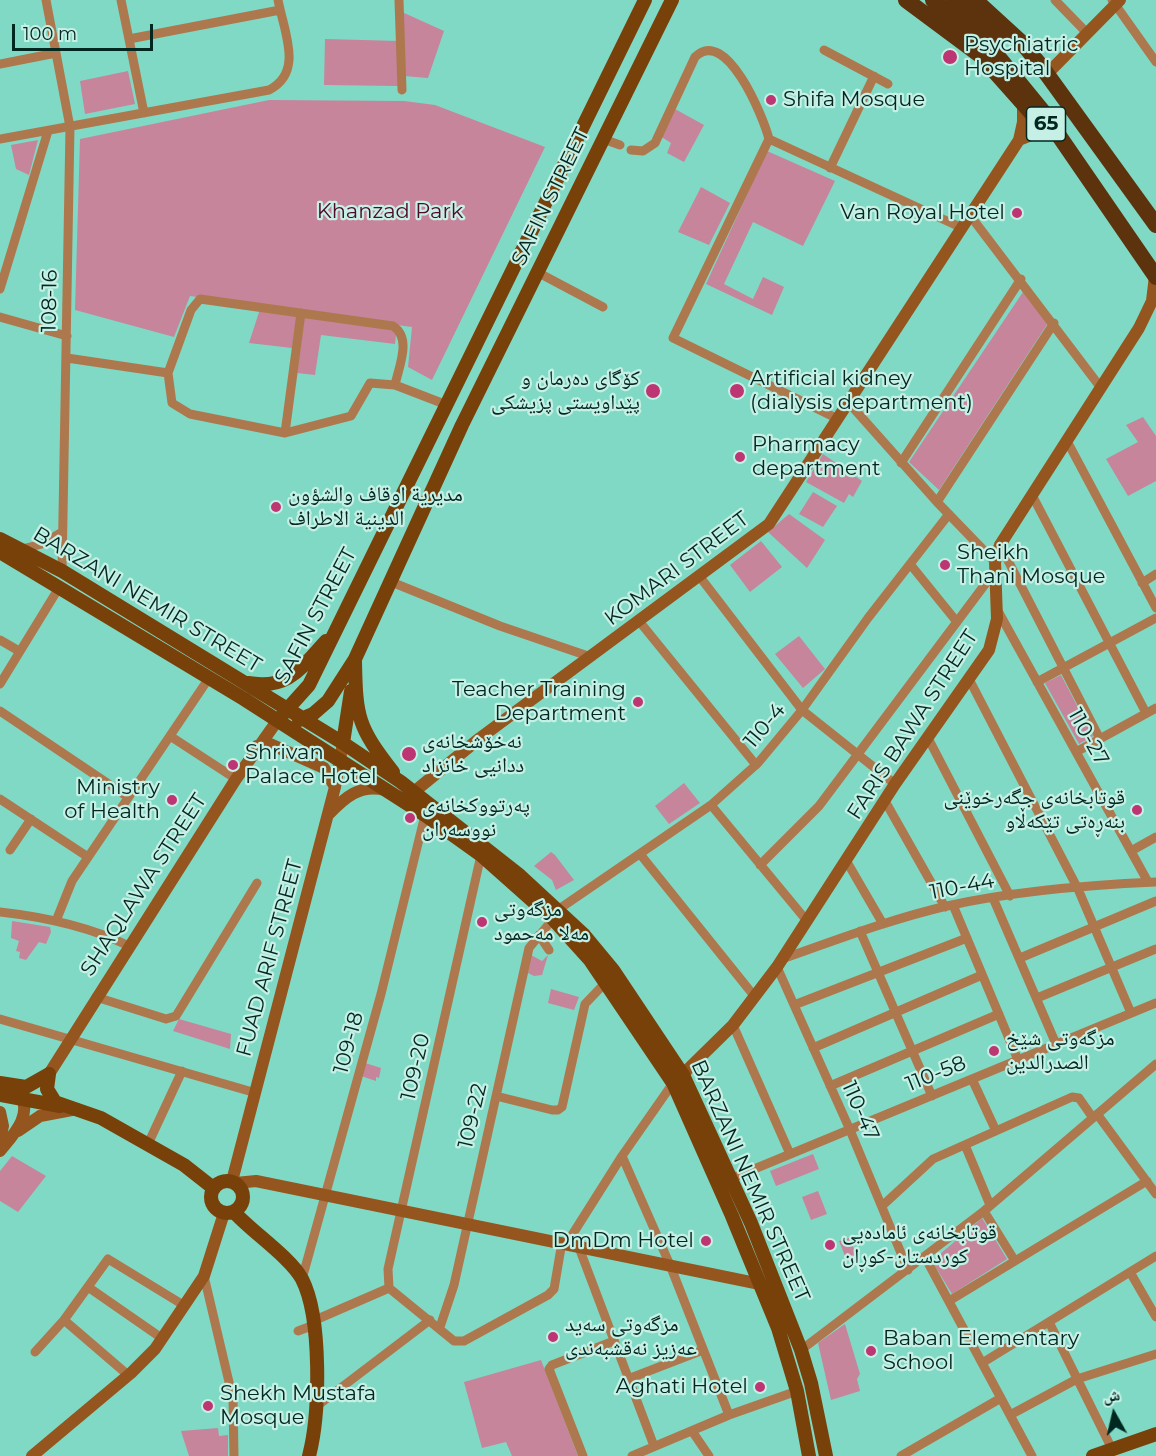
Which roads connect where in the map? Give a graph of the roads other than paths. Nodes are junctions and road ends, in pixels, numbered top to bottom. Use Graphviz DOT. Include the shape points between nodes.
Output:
graph roads {
  1 [pos="46,0"];
  2 [pos="121,0"];
  3 [pos="278,0"];
  4 [pos="399,0"];
  5 [pos="645,0"];
  6 [pos="672,0"];
  7 [pos="906,0"];
  8 [pos="933,0"];
  9 [pos="954,0"];
  10 [pos="975,0"];
  11 [pos="1055,0"];
  12 [pos="1116,2"];
  13 [pos="280,10"];
  14 [pos="1087,33"];
  15 [pos="129,39"];
  16 [pos="824,50"];
  17 [pos="56,53"];
  18 [pos="1156,62"];
  19 [pos="0,64"];
  20 [pos="1044,70"];
  21 [pos="874,76"];
  22 [pos="888,84"];
  23 [pos="402,90"];
  24 [pos="1023,103"];
  25 [pos="144,113"];
  26 [pos="70,127"];
  27 [pos="48,131"];
  28 [pos="1056,131"];
  29 [pos="0,139"];
  30 [pos="603,139"];
  31 [pos="769,139"];
  32 [pos="1019,140"];
  33 [pos="620,145"];
  34 [pos="631,150"];
  35 [pos="830,168"];
  36 [pos="969,214"];
  37 [pos="1156,225"];
  38 [pos="960,227"];
  39 [pos="537,272"];
  40 [pos="1156,276"];
  41 [pos="1021,279"];
  42 [pos="0,289"];
  43 [pos="603,307"];
  44 [pos="301,313"];
  45 [pos="1156,315"];
  46 [pos="0,316"];
  47 [pos="1054,323"];
  48 [pos="1139,328"];
  49 [pos="67,336"];
  50 [pos="67,358"];
  51 [pos="168,373"];
  52 [pos="395,385"];
  53 [pos="1101,388"];
  54 [pos="848,402"];
  55 [pos="447,405"];
  56 [pos="837,418"];
  57 [pos="285,433"];
  58 [pos="1068,441"];
  59 [pos="901,463"];
  60 [pos="1032,495"];
  61 [pos="937,502"];
  62 [pos="949,514"];
  63 [pos="62,532"];
  64 [pos="0,539"];
  65 [pos="1000,545"];
  66 [pos="22,549"];
  67 [pos="0,552"];
  68 [pos="909,564"];
  69 [pos="995,566"];
  70 [pos="62,571"];
  71 [pos="1156,574"];
  72 [pos="700,577"];
  73 [pos="389,581"];
  74 [pos="1142,583"];
  75 [pos="60,586"];
  76 [pos="1156,608"];
  77 [pos="997,609"];
  78 [pos="1156,618"];
  79 [pos="639,621"];
  80 [pos="957,622"];
  81 [pos="337,628"];
  82 [pos="0,640"];
  83 [pos="1110,643"];
  84 [pos="19,651"];
  85 [pos="591,657"];
  86 [pos="355,659"];
  87 [pos="1064,668"];
  88 [pos="209,678"];
  89 [pos="969,679"];
  90 [pos="242,682"];
  91 [pos="1037,682"];
  92 [pos="0,684"];
  93 [pos="309,685"];
  94 [pos="1156,708"];
  95 [pos="288,710"];
  96 [pos="802,710"];
  97 [pos="0,711"];
  98 [pos="1146,713"];
  99 [pos="304,718"];
  100 [pos="277,721"];
  101 [pos="170,736"];
  102 [pos="928,738"];
  103 [pos="1100,739"];
  104 [pos="343,743"];
  105 [pos="257,746"];
  106 [pos="326,750"];
  107 [pos="1076,752"];
  108 [pos="857,754"];
  109 [pos="340,759"];
  110 [pos="756,765"];
  111 [pos="236,779"];
  112 [pos="401,782"];
  113 [pos="895,784"];
  114 [pos="335,787"];
  115 [pos="389,791"];
  116 [pos="415,791"];
  117 [pos="128,797"];
  118 [pos="0,799"];
  119 [pos="885,801"];
  120 [pos="711,805"];
  121 [pos="425,815"];
  122 [pos="327,816"];
  123 [pos="31,819"];
  124 [pos="1156,837"];
  125 [pos="10,850"];
  126 [pos="1131,851"];
  127 [pos="640,854"];
  128 [pos="481,855"];
  129 [pos="88,858"];
  130 [pos="847,862"];
  131 [pos="760,865"];
  132 [pos="1152,882"];
  133 [pos="258,883"];
  134 [pos="1078,889"];
  135 [pos="1010,896"];
  136 [pos="993,898"];
  137 [pos="1156,901"];
  138 [pos="949,906"];
  139 [pos="0,912"];
  140 [pos="556,914"];
  141 [pos="56,921"];
  142 [pos="807,921"];
  143 [pos="883,924"];
  144 [pos="1095,928"];
  145 [pos="860,931"];
  146 [pos="539,935"];
  147 [pos="967,939"];
  148 [pos="129,946"];
  149 [pos="1156,949"];
  150 [pos="549,950"];
  151 [pos="1020,958"];
  152 [pos="779,963"];
  153 [pos="1112,968"];
  154 [pos="878,972"];
  155 [pos="982,975"];
  156 [pos="606,982"];
  157 [pos="96,997"];
  158 [pos="755,997"];
  159 [pos="1037,998"];
  160 [pos="1156,1003"];
  161 [pos="795,1005"];
  162 [pos="896,1012"];
  163 [pos="1131,1013"];
  164 [pos="999,1014"];
  165 [pos="0,1019"];
  166 [pos="733,1025"];
  167 [pos="69,1040"];
  168 [pos="1056,1044"];
  169 [pos="813,1048"];
  170 [pos="912,1050"];
  171 [pos="1018,1060"];
  172 [pos="1155,1066"];
  173 [pos="182,1071"];
  174 [pos="49,1074"];
  175 [pos="678,1079"];
  176 [pos="972,1079"];
  177 [pos="830,1086"];
  178 [pos="4,1088"];
  179 [pos="255,1093"];
  180 [pos="496,1096"];
  181 [pos="932,1096"];
  182 [pos="24,1101"];
  183 [pos="78,1109"];
  184 [pos="0,1112"];
  185 [pos="1095,1116"];
  186 [pos="850,1130"];
  187 [pos="996,1131"];
  188 [pos="13,1135"];
  189 [pos="0,1139"];
  190 [pos="148,1144"];
  191 [pos="965,1145"];
  192 [pos="0,1151"];
  193 [pos="790,1154"];
  194 [pos="622,1156"];
  195 [pos="730,1179"];
  196 [pos="234,1182"];
  197 [pos="1147,1182"];
  198 [pos="212,1187"];
  199 [pos="1156,1194"];
  200 [pos="325,1196"];
  201 [pos="882,1206"];
  202 [pos="987,1208"];
  203 [pos="402,1210"];
  204 [pos="229,1212"];
  205 [pos="467,1222"];
  206 [pos="569,1244"];
  207 [pos="1156,1256"];
  208 [pos="925,1257"];
  209 [pos="1016,1261"];
  210 [pos="670,1265"];
  211 [pos="908,1270"];
  212 [pos="1130,1272"];
  213 [pos="204,1276"];
  214 [pos="302,1279"];
  215 [pos="760,1284"];
  216 [pos="88,1287"];
  217 [pos="389,1287"];
  218 [pos="949,1301"];
  219 [pos="1153,1305"];
  220 [pos="185,1306"];
  221 [pos="1156,1317"];
  222 [pos="64,1320"];
  223 [pos="430,1320"];
  224 [pos="1049,1322"];
  225 [pos="314,1323"];
  226 [pos="440,1327"];
  227 [pos="298,1331"];
  228 [pos="163,1339"];
  229 [pos="614,1341"];
  230 [pos="703,1350"];
  231 [pos="801,1350"];
  232 [pos="35,1352"];
  233 [pos="1156,1354"];
  234 [pos="982,1362"];
  235 [pos="128,1375"];
  236 [pos="628,1378"];
  237 [pos="1077,1379"];
  238 [pos="797,1391"];
  239 [pos="1001,1398"];
  240 [pos="317,1406"];
  241 [pos="729,1415"];
  242 [pos="1010,1415"];
  243 [pos="692,1431"];
  244 [pos="1156,1434"];
  245 [pos="654,1446"];
  246 [pos="1112,1449"];
  247 [pos="32,1456"];
  248 [pos="234,1456"];
  249 [pos="309,1456"];
  250 [pos="583,1456"];
  251 [pos="632,1456"];
  252 [pos="709,1456"];
  253 [pos="809,1456"];
  254 [pos="826,1456"];
  255 [pos="901,1456"];
  256 [pos="1032,1456"];
  257 [pos="1093,1456"];
  1 -- 17 [label="street, 108-16"];
  2 -- 15 [label="street"];
  3 -- 13 [label="street"];
  4 -- 23 [label="street"];
  5 -- 55 [label="main road, SAFIN STREET"];
  6 -- 30 [label="main road, SAFIN STREET"];
  7 -- 24 [label="highway, 65" via="980,55"];
  8 -- 28 [label="highway, 65" via="991,48 1043,108"];
  9 -- 20 [label="highway, 65"];
  10 -- 20 [label="highway, 65" via="1023,44"];
  11 -- 14 [label="street"];
  12 -- 14 [label="street"];
  12 -- 18 [label="street"];
  13 -- 15 [label="street"];
  13 -- 25 [label="street" via="290,66 277,86"];
  14 -- 20 [label="street"];
  15 -- 25 [label="street"];
  16 -- 21 [label="street"];
  17 -- 19 [label="street"];
  17 -- 26 [label="street, 108-16"];
  20 -- 37 [label="highway, 65"];
  21 -- 22 [label="street"];
  21 -- 35 [label="street"];
  24 -- 28 [label="highway, 65"];
  24 -- 32 [label="street, KOMARI STREET"];
  25 -- 26 [label="street"];
  26 -- 27 [label="street"];
  26 -- 49 [label="street, 108-16"];
  27 -- 29 [label="street"];
  27 -- 42 [label="street"];
  28 -- 32 [label="street" via="1039,132"];
  28 -- 40 [label="highway, 65"];
  30 -- 33 [label="street"];
  30 -- 39 [label="main road, SAFIN STREET"];
  31 -- 34 [label="street" via="749,90 720,53 710,49 694,57 655,143 643,151"];
  31 -- 35 [label="street"];
  31 -- 56 [label="street" via="673,339"];
  32 -- 36 [label="street, KOMARI STREET"];
  35 -- 38 [label="street"];
  36 -- 38 [label="street, KOMARI STREET"];
  36 -- 41 [label="street"];
  38 -- 54 [label="street, KOMARI STREET"];
  39 -- 43 [label="street"];
  39 -- 73 [label="main road, SAFIN STREET"];
  40 -- 48 [label="street, FARIS BAWA STREET" via="1152,301"];
  41 -- 47 [label="street"];
  41 -- 59 [label="street"];
  44 -- 51 [label="street" via="200,299 191,310"];
  44 -- 52 [label="street" via="393,326 401,331 405,339"];
  44 -- 57 [label="street"];
  45 -- 48 [label="street, FARIS BAWA STREET"];
  46 -- 49 [label="street"];
  47 -- 53 [label="street"];
  47 -- 61 [label="street"];
  48 -- 53 [label="street, FARIS BAWA STREET"];
  49 -- 50 [label="street, 108-16"];
  50 -- 51 [label="street"];
  50 -- 63 [label="street, 108-16"];
  51 -- 57 [label="street" via="172,403 190,414"];
  52 -- 55 [label="street"];
  52 -- 57 [label="street" via="370,383 351,416"];
  53 -- 58 [label="street, FARIS BAWA STREET"];
  54 -- 56 [label="street, KOMARI STREET"];
  54 -- 59 [label="street"];
  55 -- 81 [label="main road, SAFIN STREET"];
  56 -- 72 [label="street, KOMARI STREET" via="770,524"];
  58 -- 60 [label="street, FARIS BAWA STREET"];
  58 -- 74 [label="street"];
  59 -- 61 [label="street"];
  60 -- 65 [label="street, FARIS BAWA STREET"];
  60 -- 83 [label="street"];
  61 -- 62 [label="street"];
  62 -- 68 [label="street, 110-4"];
  62 -- 69 [label="street"];
  63 -- 66 [label="street" via="42,544"];
  63 -- 70 [label="street, 108-16"];
  64 -- 66 [label="main road, BARZANI NEMIR STREET"];
  65 -- 69 [label="street, FARIS BAWA STREET"];
  65 -- 87 [label="street"];
  66 -- 70 [label="main road, BARZANI NEMIR STREET"];
  67 -- 75 [label="main road, BARZANI NEMIR STREET"];
  68 -- 80 [label="street"];
  68 -- 96 [label="street, 110-4"];
  69 -- 77 [label="street, FARIS BAWA STREET"];
  69 -- 80 [label="street"];
  70 -- 90 [label="main road, BARZANI NEMIR STREET"];
  71 -- 74 [label="street"];
  72 -- 79 [label="street, KOMARI STREET"];
  72 -- 96 [label="street"];
  73 -- 85 [label="street" via="500,626"];
  73 -- 86 [label="main road, SAFIN STREET"];
  74 -- 76 [label="street"];
  75 -- 84 [label="street"];
  75 -- 88 [label="main road, BARZANI NEMIR STREET"];
  77 -- 89 [label="street, FARIS BAWA STREET" via="993,641"];
  77 -- 91 [label="street, 110-27"];
  78 -- 83 [label="street"];
  79 -- 85 [label="street, KOMARI STREET"];
  79 -- 110 [label="street"];
  80 -- 108 [label="street"];
  81 -- 90 [label="main road" via="284,682"];
  81 -- 93 [label="main road, SAFIN STREET"];
  82 -- 84 [label="street"];
  83 -- 87 [label="street"];
  83 -- 98 [label="street"];
  84 -- 92 [label="street"];
  85 -- 116 [label="street, KOMARI STREET"];
  86 -- 99 [label="main road, SAFIN STREET" via="328,701"];
  86 -- 104 [label="main road"];
  86 -- 112 [label="main road" via="359,718 366,736"];
  87 -- 91 [label="street"];
  87 -- 103 [label="street"];
  88 -- 100 [label="main road, BARZANI NEMIR STREET"];
  88 -- 101 [label="street"];
  89 -- 102 [label="street, FARIS BAWA STREET"];
  89 -- 134 [label="street"];
  90 -- 95 [label="main road, BARZANI NEMIR STREET"];
  91 -- 107 [label="street, 110-27"];
  93 -- 95 [label="main road, SAFIN STREET"];
  93 -- 99 [label="main road"];
  94 -- 98 [label="street"];
  95 -- 99 [label="main road, BARZANI NEMIR STREET"];
  95 -- 100 [label="main road, SAFIN STREET"];
  96 -- 108 [label="street"];
  96 -- 110 [label="street, 110-4"];
  97 -- 117 [label="street"];
  98 -- 103 [label="street"];
  99 -- 100 [label="main road, SAFIN STREET"];
  99 -- 104 [label="main road, BARZANI NEMIR STREET"];
  99 -- 106 [label="main road" via="313,739"];
  100 -- 105 [label="street, SHAQLAWA STREET"];
  100 -- 106 [label="main road, BARZANI NEMIR STREET"];
  101 -- 111 [label="street"];
  101 -- 117 [label="street"];
  102 -- 113 [label="street, FARIS BAWA STREET"];
  102 -- 135 [label="street"];
  103 -- 107 [label="street"];
  104 -- 109 [label="street, FUAD ARIF STREET"];
  104 -- 112 [label="main road, BARZANI NEMIR STREET"];
  105 -- 111 [label="street, SHAQLAWA STREET"];
  105 -- 114 [label="street" via="270,744 324,768"];
  106 -- 109 [label="main road, BARZANI NEMIR STREET"];
  107 -- 126 [label="street, 110-27"];
  108 -- 113 [label="street"];
  108 -- 131 [label="street" via="819,806"];
  109 -- 114 [label="street, FUAD ARIF STREET"];
  109 -- 115 [label="main road, BARZANI NEMIR STREET"];
  110 -- 120 [label="street, 110-4"];
  111 -- 148 [label="street, SHAQLAWA STREET"];
  112 -- 116 [label="main road, BARZANI NEMIR STREET"];
  113 -- 119 [label="street, FARIS BAWA STREET"];
  114 -- 122 [label="street, FUAD ARIF STREET"];
  115 -- 121 [label="main road, BARZANI NEMIR STREET"];
  115 -- 122 [label="street" via="372,787 354,792"];
  116 -- 140 [label="main road, BARZANI NEMIR STREET"];
  117 -- 129 [label="street"];
  118 -- 123 [label="street"];
  119 -- 130 [label="street, FARIS BAWA STREET"];
  119 -- 138 [label="street"];
  120 -- 127 [label="street, 110-4"];
  120 -- 131 [label="street"];
  121 -- 128 [label="main road, BARZANI NEMIR STREET"];
  121 -- 200 [label="street, 109-18"];
  122 -- 179 [label="street, FUAD ARIF STREET"];
  123 -- 125 [label="street"];
  123 -- 129 [label="street"];
  124 -- 126 [label="street"];
  126 -- 132 [label="street, 110-27"];
  127 -- 140 [label="street, 110-4"];
  127 -- 158 [label="street"];
  128 -- 140 [label="main road, BARZANI NEMIR STREET"];
  128 -- 203 [label="street, 109-20"];
  129 -- 141 [label="street" via="72,881"];
  130 -- 142 [label="street, FARIS BAWA STREET"];
  130 -- 143 [label="street"];
  131 -- 142 [label="street"];
  132 -- 134 [label="street, 110-44"];
  133 -- 157 [label="street" via="176,1016 166,1019"];
  134 -- 135 [label="street, 110-44"];
  134 -- 144 [label="street"];
  135 -- 136 [label="street, 110-44"];
  136 -- 138 [label="street, 110-44"];
  136 -- 151 [label="street"];
  137 -- 144 [label="street"];
  138 -- 143 [label="street, 110-44"];
  138 -- 147 [label="street"];
  139 -- 141 [label="street"];
  140 -- 146 [label="street, 109-22"];
  140 -- 156 [label="main road, BARZANI NEMIR STREET"];
  140 -- 175 [label="main road, BARZANI NEMIR STREET" via="613,970"];
  141 -- 148 [label="street" via="102,932"];
  142 -- 152 [label="street, FARIS BAWA STREET"];
  143 -- 145 [label="street, 110-44"];
  144 -- 151 [label="street"];
  144 -- 153 [label="street"];
  145 -- 152 [label="street, 110-44"];
  145 -- 154 [label="street"];
  146 -- 150 [label="street"];
  146 -- 180 [label="street, 109-22" via="529,948"];
  147 -- 154 [label="street"];
  147 -- 155 [label="street"];
  148 -- 157 [label="street, SHAQLAWA STREET"];
  149 -- 153 [label="street"];
  151 -- 159 [label="street"];
  152 -- 158 [label="street, FARIS BAWA STREET"];
  152 -- 161 [label="street, 110-47"];
  153 -- 159 [label="street"];
  153 -- 163 [label="street"];
  154 -- 161 [label="street"];
  154 -- 162 [label="street"];
  155 -- 162 [label="street"];
  155 -- 164 [label="street"];
  156 -- 175 [label="main road, BARZANI NEMIR STREET"];
  156 -- 180 [label="street" via="585,1004 562,1107 552,1110"];
  157 -- 167 [label="street, SHAQLAWA STREET"];
  158 -- 166 [label="street, FARIS BAWA STREET"];
  159 -- 168 [label="street"];
  160 -- 163 [label="street, 110-58"];
  161 -- 169 [label="street, 110-47"];
  162 -- 169 [label="street"];
  162 -- 170 [label="street"];
  163 -- 168 [label="street, 110-58"];
  164 -- 170 [label="street"];
  164 -- 171 [label="street"];
  165 -- 167 [label="street"];
  166 -- 175 [label="street, FARIS BAWA STREET"];
  166 -- 193 [label="street"];
  167 -- 173 [label="street"];
  167 -- 174 [label="street, SHAQLAWA STREET" via="65,1056"];
  168 -- 171 [label="street, 110-58"];
  169 -- 177 [label="street, 110-47"];
  170 -- 177 [label="street"];
  170 -- 181 [label="street"];
  171 -- 176 [label="street, 110-58"];
  172 -- 185 [label="street"];
  173 -- 179 [label="street"];
  173 -- 190 [label="street"];
  174 -- 178 [label="main road" via="31,1085"];
  174 -- 183 [label="main road" via="46,1086 50,1098"];
  175 -- 194 [label="street"];
  175 -- 195 [label="main road, BARZANI NEMIR STREET"];
  175 -- 215 [label="main road, BARZANI NEMIR STREET"];
  176 -- 181 [label="street, 110-58"];
  176 -- 187 [label="street"];
  177 -- 186 [label="street, 110-47"];
  178 -- 182 [label="main road"];
  179 -- 196 [label="street, FUAD ARIF STREET"];
  180 -- 205 [label="street, 109-22"];
  181 -- 186 [label="street, 110-58"];
  182 -- 183 [label="main road"];
  182 -- 188 [label="street" via="25,1115"];
  183 -- 188 [label="street" via="40,1116"];
  183 -- 190 [label="main road" via="113,1119"];
  184 -- 189 [label="street"];
  185 -- 187 [label="street" via="1075,1097"];
  185 -- 197 [label="street"];
  185 -- 202 [label="street"];
  186 -- 193 [label="street, 110-58"];
  186 -- 201 [label="street, 110-47"];
  187 -- 191 [label="street"];
  188 -- 192 [label="street"];
  190 -- 198 [label="main road"];
  191 -- 201 [label="street" via="933,1159"];
  191 -- 202 [label="street"];
  193 -- 195 [label="street, 110-58"];
  194 -- 206 [label="street"];
  194 -- 210 [label="street"];
  195 -- 231 [label="main road, BARZANI NEMIR STREET"];
  196 -- 198 [label="main road" via="224,1181"];
  196 -- 200 [label="street" via="256,1181"];
  196 -- 204 [label="main road" via="242,1190 243,1200"];
  197 -- 199 [label="street"];
  197 -- 209 [label="street"];
  198 -- 204 [label="main road" via="213,1205"];
  200 -- 203 [label="street"];
  200 -- 214 [label="street, 109-18"];
  201 -- 211 [label="street, 110-47"];
  202 -- 208 [label="street"];
  202 -- 209 [label="street"];
  203 -- 205 [label="street"];
  203 -- 217 [label="street, 109-20" via="388,1269"];
  204 -- 213 [label="street"];
  204 -- 214 [label="main road"];
  205 -- 206 [label="street"];
  205 -- 226 [label="street, 109-22" via="454,1285"];
  206 -- 210 [label="street"];
  206 -- 226 [label="street" via="554,1289 548,1295 464,1341 454,1341"];
  206 -- 229 [label="street"];
  207 -- 212 [label="street"];
  208 -- 211 [label="street"];
  208 -- 218 [label="street"];
  209 -- 218 [label="street"];
  210 -- 215 [label="street"];
  210 -- 230 [label="street"];
  211 -- 231 [label="street"];
  212 -- 219 [label="street"];
  212 -- 224 [label="street"];
  213 -- 220 [label="street"];
  213 -- 248 [label="street" via="233,1399"];
  214 -- 225 [label="main road"];
  215 -- 238 [label="main road, BARZANI NEMIR STREET"];
  216 -- 220 [label="street" via="108,1259"];
  216 -- 222 [label="street"];
  216 -- 228 [label="street"];
  217 -- 223 [label="street"];
  217 -- 225 [label="street"];
  218 -- 234 [label="street"];
  219 -- 221 [label="street"];
  220 -- 228 [label="street"];
  222 -- 232 [label="street"];
  222 -- 235 [label="street"];
  223 -- 226 [label="street"];
  223 -- 240 [label="street"];
  224 -- 234 [label="street"];
  224 -- 237 [label="street"];
  225 -- 227 [label="street"];
  225 -- 240 [label="main road"];
  228 -- 235 [label="street"];
  229 -- 236 [label="street"];
  229 -- 250 [label="street" via="552,1365 550,1374"];
  230 -- 236 [label="street"];
  230 -- 241 [label="street"];
  231 -- 254 [label="main road, BARZANI NEMIR STREET"];
  233 -- 237 [label="street"];
  234 -- 239 [label="street"];
  235 -- 247 [label="street"];
  236 -- 245 [label="street"];
  237 -- 242 [label="street"];
  237 -- 246 [label="street"];
  238 -- 241 [label="street"];
  238 -- 253 [label="main road, BARZANI NEMIR STREET"];
  239 -- 242 [label="street"];
  239 -- 255 [label="street"];
  240 -- 249 [label="main road"];
  241 -- 243 [label="street"];
  242 -- 256 [label="street"];
  243 -- 245 [label="street"];
  243 -- 252 [label="street"];
  244 -- 246 [label="main road"];
  245 -- 251 [label="street"];
  246 -- 257 [label="main road"];
}
